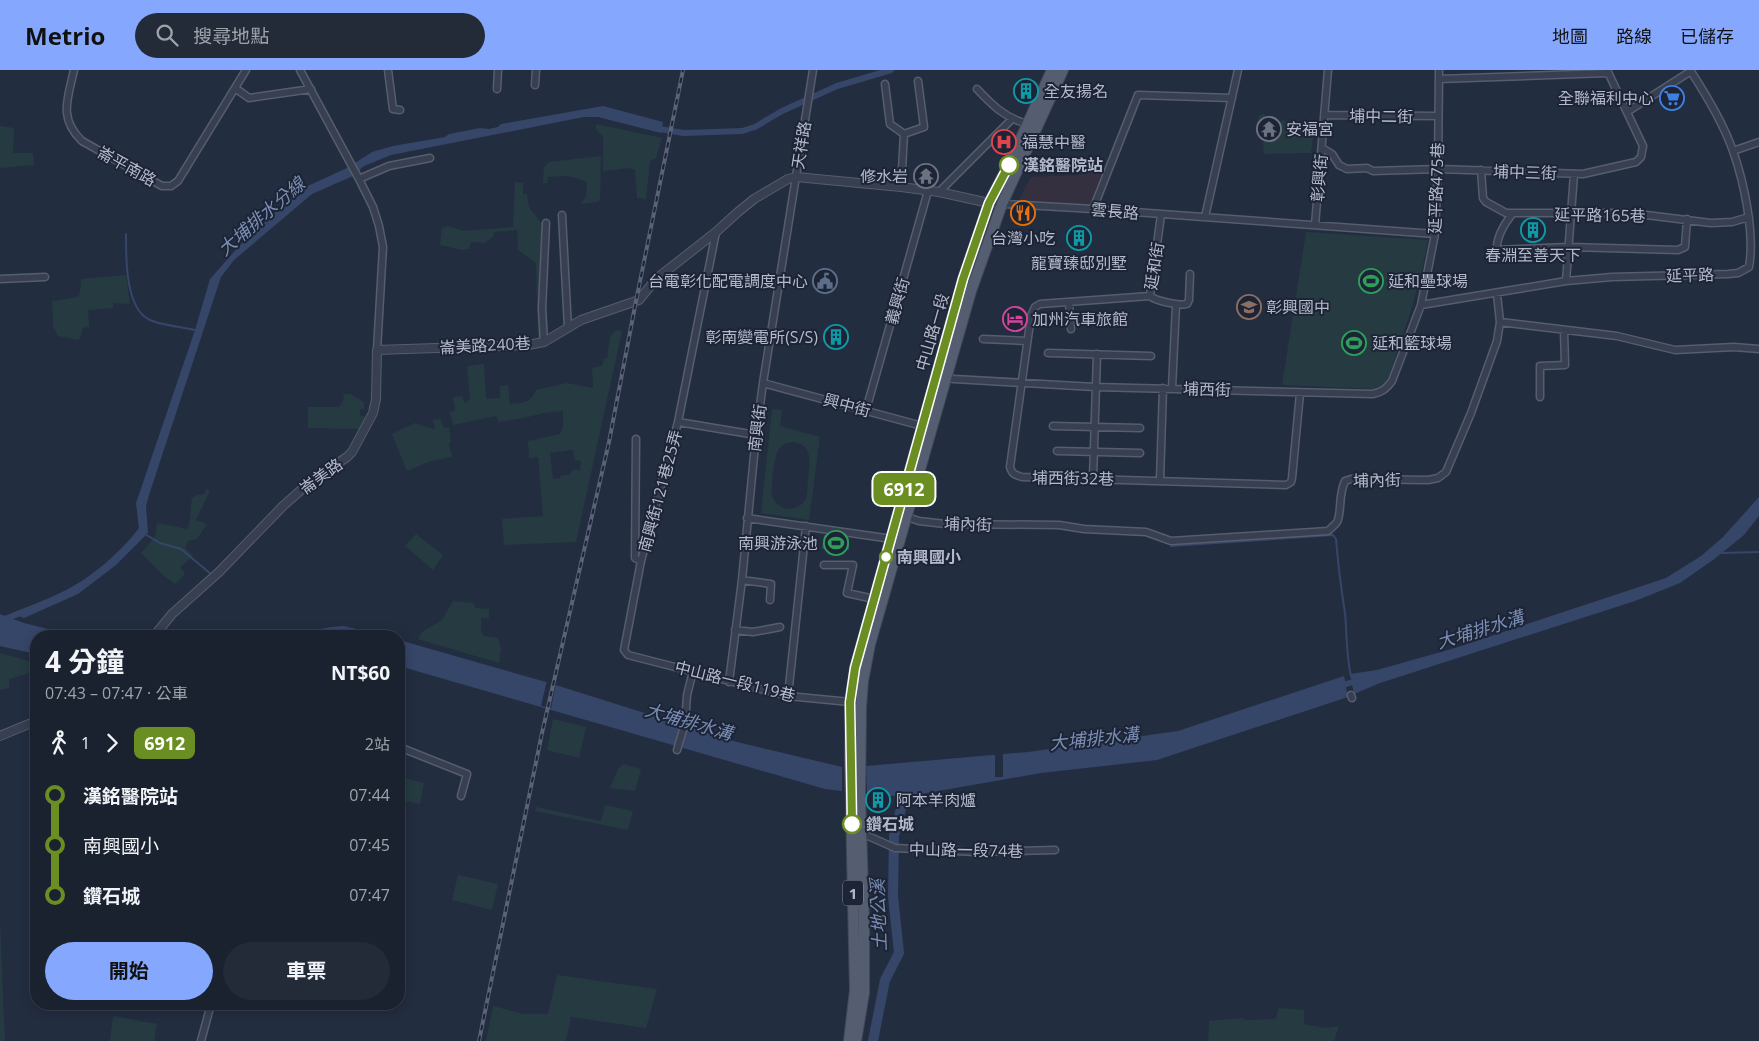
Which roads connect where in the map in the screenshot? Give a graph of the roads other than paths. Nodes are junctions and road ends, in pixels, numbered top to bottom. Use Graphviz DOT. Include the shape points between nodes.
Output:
graph roads {
  1 [pos="74,70"];
  2 [pos="246,70"];
  3 [pos="300,70"];
  4 [pos="388,70"];
  5 [pos="498,70"];
  6 [pos="536,70"];
  7 [pos="813,70"];
  8 [pos="1052,70"];
  9 [pos="1063,70"];
  10 [pos="1238,70"];
  11 [pos="1328,70"];
  12 [pos="1438,70"];
  13 [pos="1690,70"];
  14 [pos="1607,72"];
  15 [pos="1439,79"];
  16 [pos="918,81"];
  17 [pos="885,84"];
  18 [pos="534,85"];
  19 [pos="235,88"];
  20 [pos="311,89"];
  21 [pos="497,89"];
  22 [pos="977,89"];
  23 [pos="1232,98"];
  24 [pos="400,110"];
  25 [pos="1627,112"];
  26 [pos="1324,115"];
  27 [pos="1438,116"];
  28 [pos="1012,119"];
  29 [pos="1027,124"];
  30 [pos="904,134"];
  31 [pos="1759,142"];
  32 [pos="1322,148"];
  33 [pos="1733,151"];
  34 [pos="430,158"];
  35 [pos="1438,169"];
  36 [pos="1481,170"];
  37 [pos="1574,174"];
  38 [pos="796,177"];
  39 [pos="360,179"];
  40 [pos="901,186"];
  41 [pos="928,192"];
  42 [pos="939,192"];
  43 [pos="989,203"];
  44 [pos="1002,204"];
  45 [pos="1093,209"];
  46 [pos="562,214"];
  47 [pos="1161,214"];
  48 [pos="1513,214"];
  49 [pos="1572,214"];
  50 [pos="1205,217"];
  51 [pos="1749,217"];
  52 [pos="1687,219"];
  53 [pos="546,223"];
  54 [pos="1315,225"];
  55 [pos="716,232"];
  56 [pos="1436,234"];
  57 [pos="1569,247"];
  58 [pos="1190,274"];
  59 [pos="45,276"];
  60 [pos="0,279"];
  61 [pos="1566,282"];
  62 [pos="1497,294"];
  63 [pos="1150,296"];
  64 [pos="1069,303"];
  65 [pos="1176,305"];
  66 [pos="1422,305"];
  67 [pos="1500,322"];
  68 [pos="568,328"];
  69 [pos="1071,329"];
  70 [pos="1564,330"];
  71 [pos="983,339"];
  72 [pos="1027,341"];
  73 [pos="544,342"];
  74 [pos="1759,349"];
  75 [pos="377,350"];
  76 [pos="1048,353"];
  77 [pos="1097,354"];
  78 [pos="1151,356"];
  79 [pos="941,376"];
  80 [pos="763,383"];
  81 [pos="1021,384"];
  82 [pos="1096,387"];
  83 [pos="1163,388"];
  84 [pos="1172,388"];
  85 [pos="1300,393"];
  86 [pos="1540,398"];
  87 [pos="866,410"];
  88 [pos="678,422"];
  89 [pos="1053,426"];
  90 [pos="1094,426"];
  91 [pos="926,427"];
  92 [pos="1140,428"];
  93 [pos="756,435"];
  94 [pos="636,439"];
  95 [pos="1057,451"];
  96 [pos="1094,451"];
  97 [pos="1140,453"];
  98 [pos="1093,478"];
  99 [pos="1160,480"];
  100 [pos="902,515"];
  101 [pos="747,518"];
  102 [pos="806,526"];
  103 [pos="892,539"];
  104 [pos="641,560"];
  105 [pos="824,565"];
  106 [pos="742,580"];
  107 [pos="874,599"];
  108 [pos="770,600"];
  109 [pos="780,627"];
  110 [pos="159,630"];
  111 [pos="735,630"];
  112 [pos="624,650"];
  113 [pos="693,671"];
  114 [pos="729,682"];
  115 [pos="788,696"];
  116 [pos="850,702"];
  117 [pos="30,724"];
  118 [pos="0,736"];
  119 [pos="405,749"];
  120 [pos="677,749"];
  121 [pos="855,761"];
  122 [pos="461,796"];
  123 [pos="856,831"];
  124 [pos="1055,850"];
  125 [pos="859,991"];
  126 [pos="209,1010"];
  127 [pos="201,1041"];
  128 [pos="849,1041"];
  129 [pos="856,1041"];
  1 -- 19 [label="street, 崙平南路" via="66,105 75,134 162,186 178,182"];
  2 -- 19 [label="street, 崙平南路"];
  3 -- 20 [label="street"];
  4 -- 24 [label="street" via="393,109"];
  5 -- 21 [label="street"];
  6 -- 18 [label="street"];
  7 -- 38 [label="street, 天祥路"];
  8 -- 29 [label="main road, 中山路一段 / 1"];
  9 -- 44 [label="main road, 中山路一段 / 1"];
  10 -- 23 [label="street"];
  11 -- 26 [label="street, 彰興街"];
  12 -- 15 [label="street, 延平路475巷"];
  13 -- 25 [label="street"];
  13 -- 33 [label="street, 延平路"];
  14 -- 15 [label="street"];
  14 -- 25 [label="street, 埔中三街"];
  15 -- 27 [label="street, 延平路475巷"];
  16 -- 30 [label="street" via="924,127"];
  17 -- 30 [label="street" via="890,124"];
  19 -- 20 [label="street" via="249,98"];
  20 -- 39 [label="street, 崙美路"];
  22 -- 28 [label="street" via="994,107"];
  23 -- 45 [label="street" via="1138,95"];
  23 -- 50 [label="street"];
  25 -- 37 [label="street, 埔中三街" via="1643,146 1641,157 1636,162"];
  26 -- 27 [label="street, 埔中二街"];
  26 -- 32 [label="street, 彰興街"];
  27 -- 35 [label="street, 延平路475巷"];
  28 -- 29 [label="street"];
  28 -- 42 [label="street"];
  29 -- 43 [label="main road, 中山路一段 / 1"];
  30 -- 40 [label="street"];
  31 -- 33 [label="street"];
  32 -- 35 [label="street, 埔中三街" via="1332,154 1338,165 1347,169"];
  32 -- 54 [label="street, 彰興街"];
  33 -- 51 [label="street, 延平路"];
  34 -- 39 [label="street" via="389,166"];
  35 -- 36 [label="street, 埔中三街"];
  35 -- 56 [label="street, 延平路475巷"];
  36 -- 37 [label="street, 埔中三街"];
  36 -- 48 [label="street, 延平路165巷" via="1483,198"];
  37 -- 49 [label="street"];
  38 -- 40 [label="street, 雲長路"];
  38 -- 55 [label="street, 崙美路240巷" via="778,183 754,199"];
  38 -- 80 [label="street, 南興街"];
  39 -- 75 [label="street, 崙美路" via="373,207 383,247"];
  40 -- 41 [label="street, 雲長路"];
  41 -- 42 [label="street, 雲長路"];
  41 -- 87 [label="street, 義興街"];
  42 -- 43 [label="street, 雲長路"];
  43 -- 44 [label="street, 雲長路"];
  43 -- 79 [label="main road, 中山路一段 / 1" via="963,279"];
  44 -- 45 [label="street, 雲長路"];
  44 -- 79 [label="main road, 中山路一段 / 1"];
  45 -- 47 [label="street, 雲長路"];
  46 -- 68 [label="street"];
  47 -- 50 [label="street, 雲長路"];
  47 -- 63 [label="street, 延和街"];
  48 -- 49 [label="street, 延平路165巷"];
  48 -- 57 [label="street" via="1496,243 1497,250"];
  49 -- 52 [label="street, 延平路165巷" via="1630,213"];
  49 -- 57 [label="street"];
  50 -- 54 [label="street, 雲長路"];
  51 -- 52 [label="street, 延平路165巷" via="1711,223"];
  51 -- 61 [label="street, 延平路" via="1752,250 1749,267 1738,273 1612,276"];
  52 -- 57 [label="street" via="1685,247 1678,250"];
  53 -- 73 [label="street" via="542,309"];
  54 -- 56 [label="street, 雲長路"];
  55 -- 68 [label="street, 崙美路240巷" via="656,279 639,300 581,320"];
  55 -- 88 [label="street, 南興街121巷25弄"];
  56 -- 66 [label="street, 延平路475巷"];
  57 -- 61 [label="street"];
  58 -- 65 [label="street" via="1189,300 1186,304"];
  59 -- 60 [label="street"];
  61 -- 62 [label="street, 延平路"];
  62 -- 66 [label="street, 延平路"];
  62 -- 67 [label="street"];
  63 -- 64 [label="street, 延和街"];
  63 -- 65 [label="street"];
  64 -- 69 [label="street"];
  64 -- 72 [label="street, 延和街" via="1035,307"];
  65 -- 84 [label="street"];
  66 -- 85 [label="street, 埔西街" via="1387,388 1373,394"];
  67 -- 70 [label="street"];
  67 -- 100 [label="street, 埔內街" via="1497,341 1446,472 1428,480 1345,481 1338,519 1328,531 1171,541 1137,531 1059,525 945,524"];
  68 -- 73 [label="street, 崙美路240巷"];
  70 -- 74 [label="street" via="1617,336 1675,350"];
  70 -- 86 [label="street" via="1565,364 1540,366"];
  71 -- 72 [label="street"];
  72 -- 81 [label="street, 延和街"];
  73 -- 75 [label="street, 崙美路240巷"];
  75 -- 110 [label="street, 崙美路" via="373,413 352,452 283,506"];
  76 -- 77 [label="street"];
  77 -- 78 [label="street"];
  77 -- 82 [label="street"];
  79 -- 81 [label="street, 埔西街"];
  79 -- 91 [label="main road, 中山路一段 / 1"];
  80 -- 87 [label="street, 興中街"];
  80 -- 93 [label="street, 南興街"];
  81 -- 82 [label="street, 埔西街"];
  81 -- 98 [label="street, 埔西街32巷" via="1011,472 1022,477"];
  82 -- 83 [label="street, 埔西街"];
  82 -- 90 [label="street"];
  83 -- 84 [label="street, 埔西街"];
  83 -- 99 [label="street"];
  84 -- 85 [label="street, 埔西街"];
  85 -- 99 [label="street, 埔西街32巷" via="1289,484"];
  87 -- 91 [label="street, 興中街"];
  88 -- 93 [label="street"];
  88 -- 104 [label="street, 南興街121巷25弄"];
  89 -- 90 [label="street"];
  90 -- 92 [label="street"];
  90 -- 96 [label="street"];
  91 -- 100 [label="main road, 中山路一段 / 1"];
  93 -- 101 [label="street, 南興街"];
  94 -- 104 [label="street, 南興街121巷25弄" via="635,558"];
  95 -- 96 [label="street"];
  96 -- 97 [label="street"];
  96 -- 98 [label="street"];
  98 -- 99 [label="street, 埔西街32巷"];
  100 -- 103 [label="main road, 中山路一段 / 1"];
  100 -- 121 [label="main road, 中山路一段 / 1" via="870,644"];
  101 -- 102 [label="street"];
  101 -- 106 [label="street, 南興街"];
  102 -- 103 [label="street"];
  102 -- 115 [label="street"];
  103 -- 107 [label="main road, 中山路一段 / 1"];
  104 -- 112 [label="street, 南興街121巷25弄"];
  105 -- 107 [label="street" via="853,565 847,593"];
  106 -- 108 [label="street" via="771,584"];
  106 -- 111 [label="street, 南興街"];
  107 -- 116 [label="main road, 中山路一段 / 1" via="855,668"];
  109 -- 111 [label="street" via="753,632"];
  111 -- 114 [label="street, 南興街"];
  112 -- 113 [label="street, 中山路一段119巷" via="628,654"];
  113 -- 114 [label="street, 中山路一段119巷"];
  113 -- 120 [label="street" via="685,723"];
  114 -- 115 [label="street, 中山路一段119巷"];
  115 -- 116 [label="street, 中山路一段119巷"];
  116 -- 121 [label="main road, 中山路一段 / 1"];
  117 -- 118 [label="street"];
  119 -- 122 [label="street" via="467,774"];
  121 -- 123 [label="main road, 1"];
  123 -- 124 [label="street, 中山路一段74巷" via="895,848 976,852"];
  123 -- 125 [label="main road, 1"];
  125 -- 128 [label="main road, 1"];
  125 -- 129 [label="main road, 1"];
  126 -- 127 [label="street"];
}
